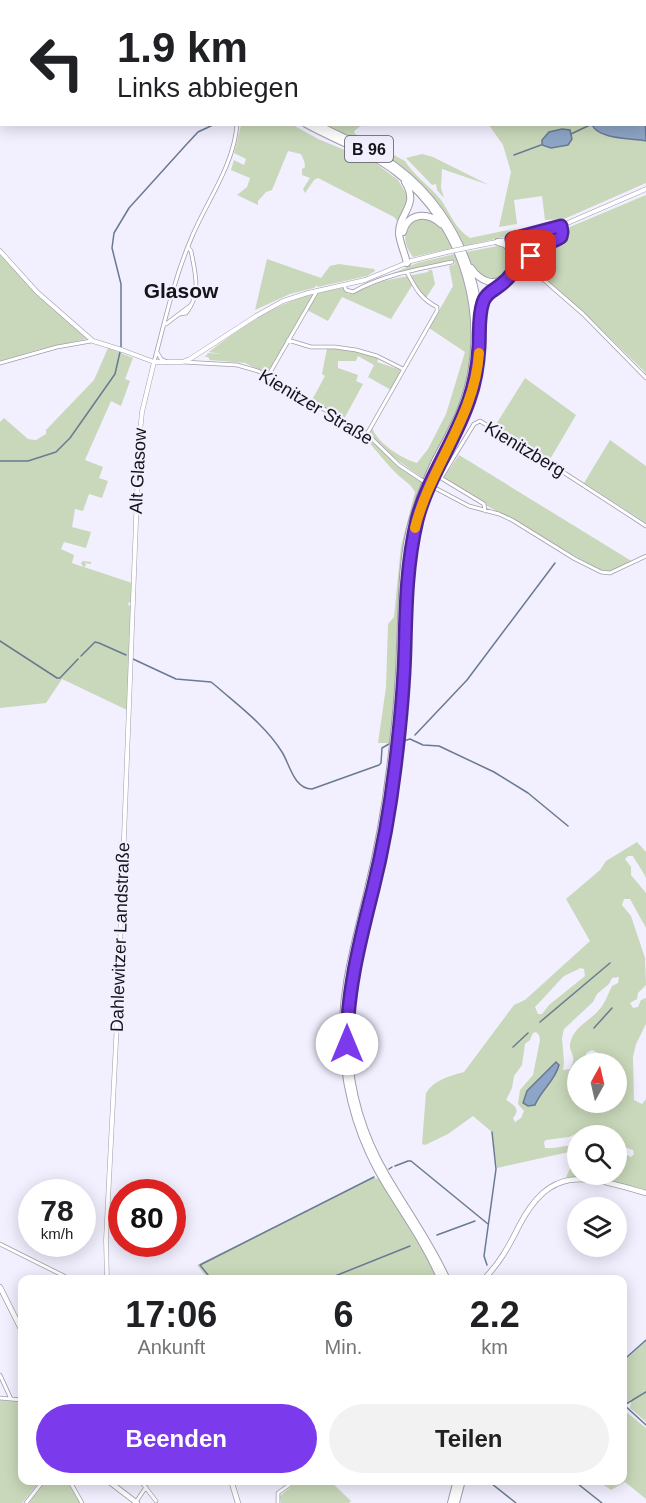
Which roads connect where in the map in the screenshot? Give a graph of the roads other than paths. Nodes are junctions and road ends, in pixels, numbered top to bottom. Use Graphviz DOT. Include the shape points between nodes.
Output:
graph roads {
  1 [pos="237,126"];
  2 [pos="310,126"];
  3 [pos="320,126"];
  4 [pos="394,171"];
  5 [pos="646,189"];
  6 [pos="561,226"];
  7 [pos="446,228"];
  8 [pos="510,239"];
  9 [pos="498,242"];
  10 [pos="188,247"];
  11 [pos="510,249"];
  12 [pos="0,251"];
  13 [pos="409,262"];
  14 [pos="452,262"];
  15 [pos="468,263"];
  16 [pos="407,272"];
  17 [pos="344,285"];
  18 [pos="317,291"];
  19 [pos="479,322"];
  20 [pos="164,324"];
  21 [pos="288,339"];
  22 [pos="93,341"];
  23 [pos="157,352"];
  24 [pos="197,355"];
  25 [pos="154,362"];
  26 [pos="182,362"];
  27 [pos="198,362"];
  28 [pos="0,363"];
  29 [pos="168,363"];
  30 [pos="403,369"];
  31 [pos="268,376"];
  32 [pos="646,378"];
  33 [pos="367,434"];
  34 [pos="485,511"];
  35 [pos="646,526"];
  36 [pos="646,556"];
  37 [pos="132,620"];
  38 [pos="396,739"];
  39 [pos="395,748"];
  40 [pos="646,1193"];
  41 [pos="0,1244"];
  42 [pos="62,1275"];
  43 [pos="107,1275"];
  44 [pos="439,1275"];
  45 [pos="444,1275"];
  46 [pos="487,1275"];
  47 [pos="0,1287"];
  48 [pos="18,1322"];
  49 [pos="0,1375"];
  50 [pos="0,1398"];
  51 [pos="11,1399"];
  52 [pos="18,1400"];
  53 [pos="40,1485"];
  54 [pos="72,1485"];
  55 [pos="114,1485"];
  56 [pos="232,1485"];
  57 [pos="289,1485"];
  58 [pos="456,1485"];
  59 [pos="461,1485"];
  60 [pos="156,1501"];
  61 [pos="26,1503"];
  62 [pos="82,1503"];
  63 [pos="137,1503"];
  64 [pos="237,1503"];
  65 [pos="278,1503"];
  66 [pos="451,1503"];
  67 [pos="456,1503"];
  1 -- 10 [label="street, Alt Glasow" via="229,159"];
  2 -- 4 [label="highway, B 96"];
  3 -- 15 [label="highway, B 96" via="378,154 423,190 451,227"];
  4 -- 7 [label="highway, B 96" via="420,194"];
  4 -- 13 [label="highway" via="411,194 399,231"];
  5 -- 6 [label="street"];
  6 -- 8 [label="street"];
  6 -- 32 [label="street" via="560,239 533,251 533,269"];
  7 -- 13 [label="highway" via="427,215 409,220 403,236"];
  7 -- 38 [label="highway, B 96" via="470,292 474,353 464,401 426,482 410,531 403,573"];
  8 -- 9 [label="street"];
  8 -- 11 [label="highway"];
  8 -- 19 [label="highway" via="514,269 506,282 485,298"];
  9 -- 11 [label="highway"];
  9 -- 13 [label="street, bridge"];
  10 -- 20 [label="street, Alt Glasow"];
  10 -- 20 [label="street" via="196,294 186,313"];
  11 -- 15 [label="highway" via="510,269 498,281 484,281"];
  12 -- 22 [label="street" via="37,292"];
  13 -- 17 [label="street"];
  14 -- 16 [label="street"];
  15 -- 19 [label="highway, B 96"];
  16 -- 17 [label="street" via="353,292"];
  16 -- 30 [label="street" via="416,291 438,309"];
  17 -- 18 [label="street"];
  18 -- 21 [label="street"];
  18 -- 24 [label="street" via="264,311"];
  19 -- 38 [label="highway, B 96" via="478,362 469,402 427,491 412,543"];
  20 -- 23 [label="street, Alt Glasow"];
  21 -- 30 [label="street" via="310,347 367,352"];
  21 -- 31 [label="street"];
  22 -- 25 [label="street"];
  22 -- 28 [label="street"];
  23 -- 25 [label="street, Alt Glasow"];
  23 -- 29 [label="street"];
  24 -- 26 [label="street"];
  24 -- 27 [label="street"];
  25 -- 29 [label="street"];
  25 -- 37 [label="street, Alt Glasow" via="139,442"];
  26 -- 27 [label="street, Kienitzer Straße"];
  26 -- 29 [label="street"];
  27 -- 31 [label="street, Kienitzer Straße" via="244,366"];
  30 -- 33 [label="street"];
  31 -- 33 [label="street, Kienitzer Straße"];
  33 -- 34 [label="street, Kienitzer Straße, bridge" via="420,479"];
  34 -- 35 [label="street, Kienitzberg" via="484,504 441,478 474,424 480,421"];
  34 -- 36 [label="street, Kienitzer Straße" via="512,520 604,573"];
  37 -- 43 [label="street, Dahlewitzer Landstraße"];
  38 -- 39 [label="highway, B 96"];
  39 -- 44 [label="highway, B 96" via="345,989 344,1058 353,1107 369,1153"];
  39 -- 45 [label="highway, B 96" via="383,842 350,988 348,1059 357,1106 373,1151"];
  40 -- 46 [label="main road" via="582,1180 553,1184 528,1211 502,1258"];
  41 -- 42 [label="street"];
  47 -- 48 [label="main road"];
  49 -- 51 [label="street"];
  50 -- 51 [label="street"];
  51 -- 52 [label="street"];
  53 -- 61 [label="street"];
  54 -- 62 [label="street"];
  55 -- 63 [label="main road"];
  56 -- 64 [label="main road"];
  57 -- 65 [label="street" via="278,1493"];
  58 -- 66 [label="highway"];
  59 -- 67 [label="highway"];
  60 -- 63 [label="street" via="145,1486"];
}
